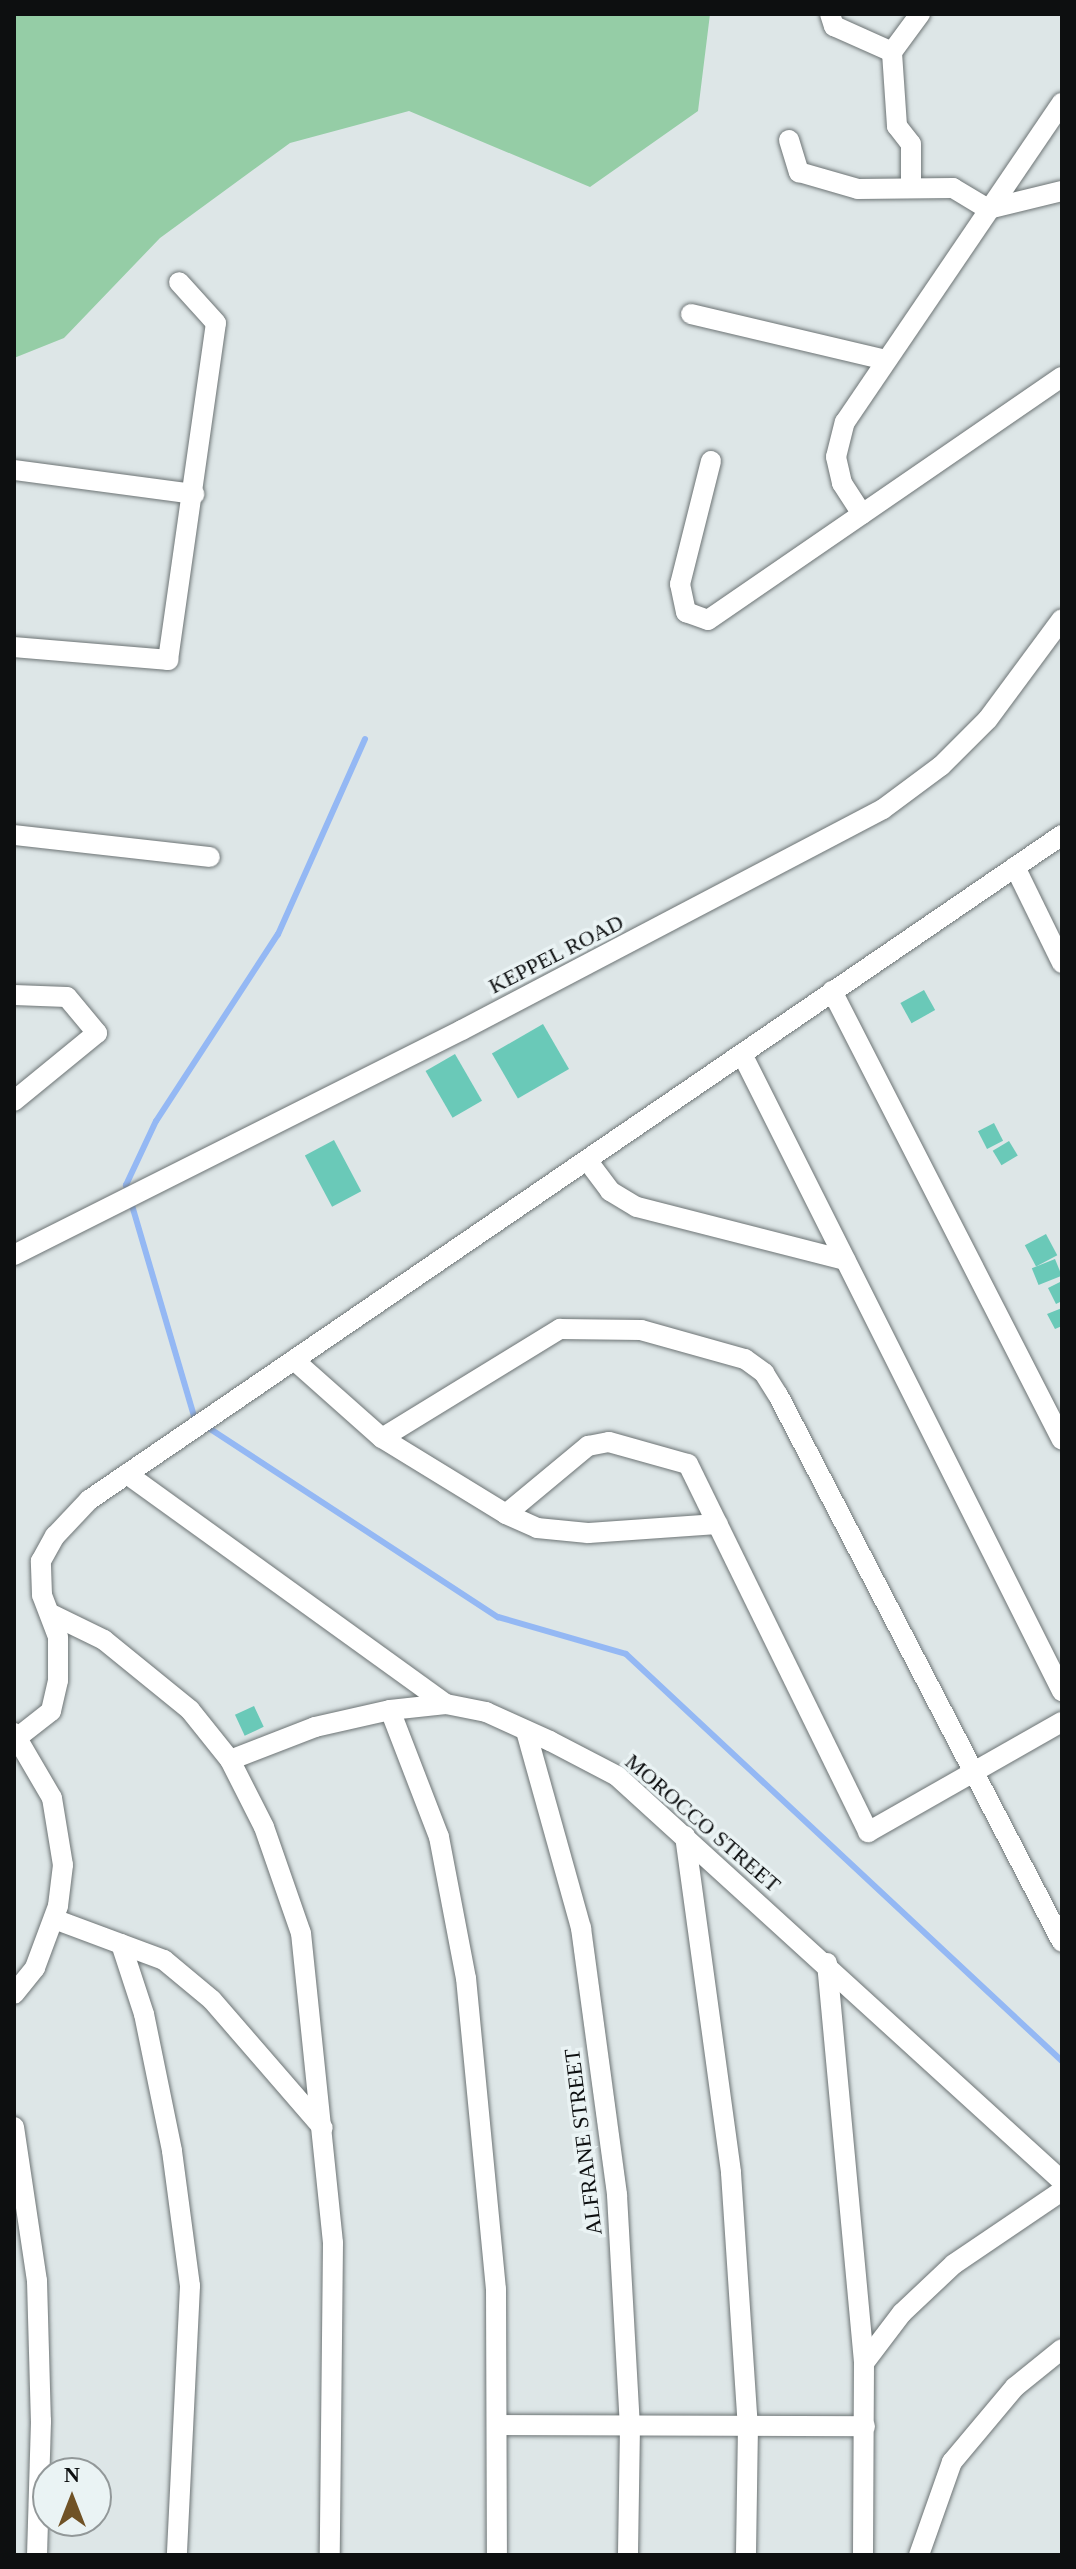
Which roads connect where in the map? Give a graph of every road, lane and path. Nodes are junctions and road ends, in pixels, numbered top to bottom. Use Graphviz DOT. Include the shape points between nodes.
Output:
graph roads {
  1 [pos="830,14"];
  2 [pos="920,14"];
  3 [pos="892,52"];
  4 [pos="1062,103"];
  5 [pos="789,140"];
  6 [pos="911,188"];
  7 [pos="1062,191"];
  8 [pos="988,209"];
  9 [pos="179,282"];
  10 [pos="691,314"];
  11 [pos="886,360"];
  12 [pos="1062,377"];
  13 [pos="711,461"];
  14 [pos="14,470"];
  15 [pos="194,494"];
  16 [pos="862,514"];
  17 [pos="1062,619"];
  18 [pos="14,647"];
  19 [pos="14,835"];
  20 [pos="1062,835"];
  21 [pos="210,857"];
  22 [pos="1015,867"];
  23 [pos="1062,963"];
  24 [pos="832,991"];
  25 [pos="14,995"];
  26 [pos="742,1054"];
  27 [pos="14,1101"];
  28 [pos="587,1160"];
  29 [pos="14,1255"];
  30 [pos="845,1260"];
  31 [pos="294,1360"];
  32 [pos="382,1438"];
  33 [pos="1062,1440"];
  34 [pos="127,1474"];
  35 [pos="506,1514"];
  36 [pos="718,1524"];
  37 [pos="53,1615"];
  38 [pos="1062,1691"];
  39 [pos="446,1704"];
  40 [pos="390,1710"];
  41 [pos="1062,1722"];
  42 [pos="526,1731"];
  43 [pos="16,1735"];
  44 [pos="230,1760"];
  45 [pos="974,1771"];
  46 [pos="685,1836"];
  47 [pos="54,1919"];
  48 [pos="1062,1942"];
  49 [pos="121,1944"];
  50 [pos="827,1963"];
  51 [pos="14,1994"];
  52 [pos="14,2127"];
  53 [pos="323,2128"];
  54 [pos="1062,2181"];
  55 [pos="1062,2191"];
  56 [pos="1062,2349"];
  57 [pos="864,2363"];
  58 [pos="499,2425"];
  59 [pos="630,2426"];
  60 [pos="748,2426"];
  61 [pos="865,2426"];
  62 [pos="37,2555"];
  63 [pos="177,2555"];
  64 [pos="330,2555"];
  65 [pos="497,2555"];
  66 [pos="628,2555"];
  67 [pos="746,2555"];
  68 [pos="863,2555"];
  69 [pos="919,2555"];
  1 -- 3 [label="street" via="834,26"];
  2 -- 3 [label="street"];
  3 -- 6 [label="street" via="897,126 911,144"];
  4 -- 8 [label="street"];
  5 -- 6 [label="street" via="799,172 858,189"];
  6 -- 8 [label="street" via="953,188"];
  7 -- 8 [label="street"];
  8 -- 11 [label="street"];
  9 -- 15 [label="street" via="216,323"];
  10 -- 11 [label="street"];
  11 -- 16 [label="street" via="845,422 836,457 842,483"];
  12 -- 16 [label="street"];
  13 -- 16 [label="street" via="680,584 686,612 708,620"];
  14 -- 15 [label="street"];
  15 -- 18 [label="street" via="168,660"];
  17 -- 29 [label="street, KEPPEL ROAD" via="988,719 941,766 883,809"];
  19 -- 21 [label="street"];
  20 -- 22 [label="street"];
  22 -- 23 [label="street"];
  22 -- 24 [label="street"];
  24 -- 26 [label="street"];
  24 -- 33 [label="street"];
  25 -- 27 [label="street" via="67,997 97,1033"];
  26 -- 28 [label="street"];
  26 -- 30 [label="street"];
  28 -- 30 [label="street" via="610,1191 637,1207"];
  28 -- 31 [label="street"];
  30 -- 38 [label="street"];
  31 -- 32 [label="street"];
  31 -- 34 [label="street"];
  32 -- 35 [label="street"];
  32 -- 45 [label="street" via="560,1329 641,1330 745,1359 764,1373 778,1395"];
  34 -- 37 [label="street" via="89,1500 41,1561 42,1595"];
  34 -- 39 [label="street"];
  35 -- 36 [label="street" via="537,1528 588,1533"];
  35 -- 36 [label="street" via="588,1446 609,1442 688,1464"];
  36 -- 45 [label="street" via="868,1832"];
  37 -- 43 [label="street" via="58,1680 51,1711"];
  37 -- 44 [label="street" via="116,1650 190,1710"];
  39 -- 40 [label="street, MOROCCO STREET"];
  39 -- 42 [label="street, MOROCCO STREET" via="486,1712"];
  40 -- 44 [label="street, MOROCCO STREET" via="315,1727"];
  40 -- 58 [label="street" via="439,1837 466,1978 496,2289"];
  41 -- 45 [label="street"];
  42 -- 46 [label="street, MOROCCO STREET" via="617,1776"];
  42 -- 59 [label="street, ALFRANE STREET" via="581,1928 617,2195"];
  43 -- 47 [label="street" via="52,1798 63,1865"];
  44 -- 53 [label="street" via="264,1827 301,1933"];
  45 -- 48 [label="street"];
  46 -- 50 [label="street, MOROCCO STREET"];
  46 -- 60 [label="street" via="731,2173"];
  47 -- 49 [label="street"];
  47 -- 51 [label="street" via="35,1968"];
  49 -- 53 [label="street" via="164,1960 212,2000"];
  49 -- 63 [label="street" via="144,2014 166,2121 190,2286"];
  50 -- 54 [label="street, MOROCCO STREET"];
  50 -- 57 [label="street"];
  52 -- 62 [label="street" via="37,2281"];
  53 -- 64 [label="street" via="333,2243"];
  55 -- 57 [label="street" via="954,2264 902,2313"];
  56 -- 69 [label="street" via="1015,2387 952,2462"];
  57 -- 61 [label="street"];
  58 -- 59 [label="street"];
  58 -- 65 [label="street"];
  59 -- 60 [label="street"];
  59 -- 66 [label="street, ALFRANE STREET"];
  60 -- 61 [label="street"];
  60 -- 67 [label="street"];
  61 -- 68 [label="street"];
}
